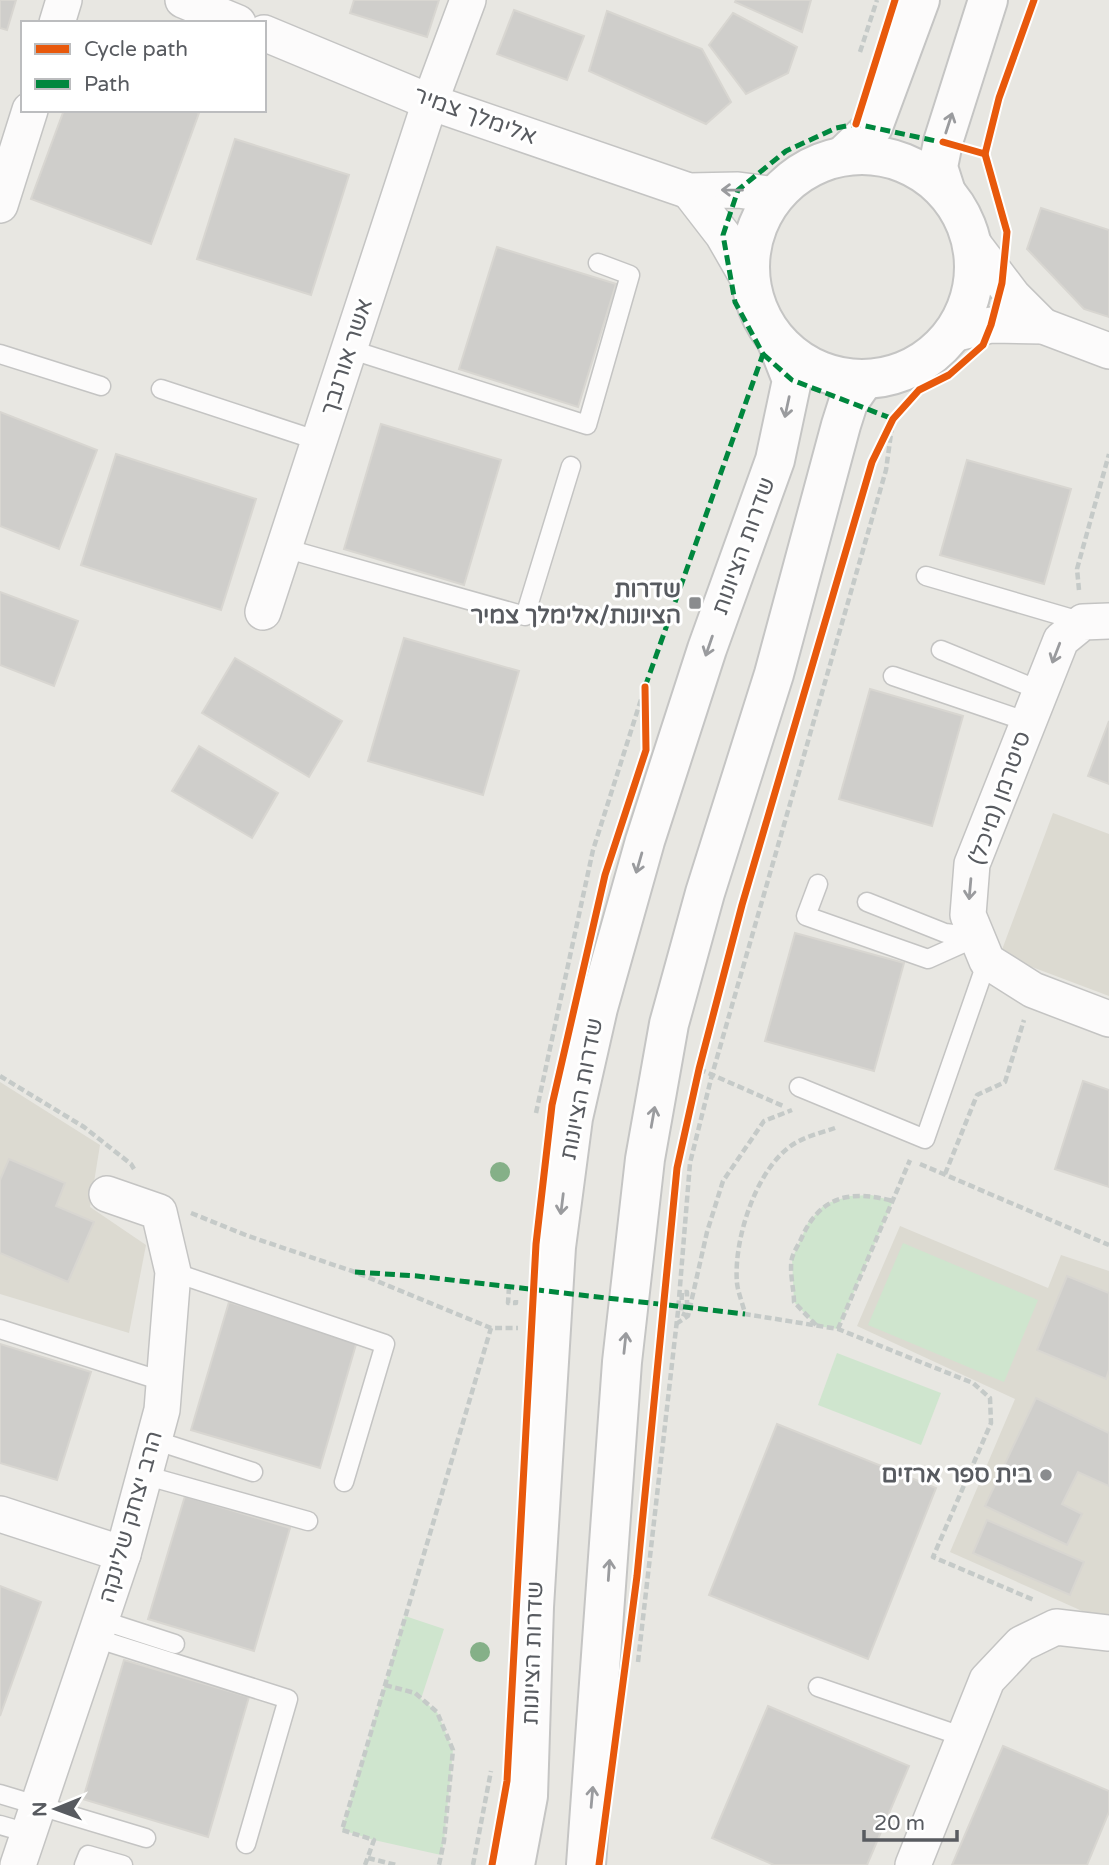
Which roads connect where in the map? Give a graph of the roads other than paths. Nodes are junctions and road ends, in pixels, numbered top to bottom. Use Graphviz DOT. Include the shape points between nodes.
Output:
graph roads {
  1 [pos="64,0"];
  2 [pos="183,0"];
  3 [pos="468,0"];
  4 [pos="920,0"];
  5 [pos="988,0"];
  6 [pos="58,21"];
  7 [pos="233,21"];
  8 [pos="266,34"];
  9 [pos="430,102"];
  10 [pos="29,112"];
  11 [pos="844,155"];
  12 [pos="944,190"];
  13 [pos="689,191"];
  14 [pos="775,195"];
  15 [pos="0,205"];
  16 [pos="972,242"];
  17 [pos="598,263"];
  18 [pos="750,282"];
  19 [pos="1043,326"];
  20 [pos="953,334"];
  21 [pos="778,342"];
  22 [pos="349,349"];
  23 [pos="1109,351"];
  24 [pos="0,354"];
  25 [pos="864,380"];
  26 [pos="101,386"];
  27 [pos="161,389"];
  28 [pos="319,440"];
  29 [pos="571,466"];
  30 [pos="284,548"];
  31 [pos="926,576"];
  32 [pos="263,612"];
  33 [pos="1096,622"];
  34 [pos="941,650"];
  35 [pos="893,676"];
  36 [pos="1035,706"];
  37 [pos="818,884"];
  38 [pos="867,902"];
  39 [pos="982,949"];
  40 [pos="1109,1019"];
  41 [pos="799,1087"];
  42 [pos="107,1194"];
  43 [pos="173,1272"];
  44 [pos="0,1329"];
  45 [pos="164,1382"];
  46 [pos="154,1440"];
  47 [pos="253,1472"];
  48 [pos="145,1475"];
  49 [pos="344,1482"];
  50 [pos="0,1514"];
  51 [pos="308,1521"];
  52 [pos="123,1554"];
  53 [pos="98,1629"];
  54 [pos="1109,1633"];
  55 [pos="175,1644"];
  56 [pos="818,1687"];
  57 [pos="964,1737"];
  58 [pos="0,1794"];
  59 [pos="146,1838"];
  60 [pos="17,1840"];
  61 [pos="246,1844"];
  62 [pos="84,1865"];
  63 [pos="123,1865"];
  64 [pos="515,1865"];
  65 [pos="586,1865"];
  66 [pos="913,1865"];
  1 -- 6 [label="street"];
  2 -- 7 [label="street"];
  3 -- 9 [label="street, אשר אורנבך"];
  4 -- 11 [label="street" via="873,127"];
  12 -- 5 [label="street, one-way" via="939,167 943,142"];
  8 -- 9 [label="street, אלימלך צמיר"];
  9 -- 13 [label="street, אלימלך צמיר"];
  9 -- 22 [label="street, אשר אורנבך"];
  10 -- 15 [label="street"];
  11 -- 12 [label="street" via="881,155 916,167"];
  11 -- 14 [label="street" via="795,176"];
  12 -- 16 [label="street" via="966,223"];
  14 -- 13 [label="street, אלימלך צמיר, one-way"];
  13 -- 18 [label="street" via="723,235"];
  14 -- 18 [label="street" via="759,221 751,251"];
  16 -- 19 [label="street" via="1013,296"];
  16 -- 20 [label="street" via="975,274 968,305"];
  17 -- 22 [label="lane" via="630,275 587,425"];
  18 -- 21 [label="street" via="760,314"];
  19 -- 20 [label="street" via="991,325"];
  19 -- 23 [label="street"];
  20 -- 25 [label="street" via="914,368"];
  21 -- 25 [label="street" via="802,363 832,376"];
  21 -- 64 [label="street, שדרות הציונות, one-way" via="792,380 775,460 645,841 573,1118 556,1247 534,1607 528,1796"];
  22 -- 28 [label="street, אשר אורנבך"];
  24 -- 26 [label="lane"];
  65 -- 25 [label="street, one-way" via="622,1362 645,1159 669,1024 774,674 841,425 848,403"];
  27 -- 28 [label="lane"];
  28 -- 30 [label="street, אשר אורנבך"];
  29 -- 30 [label="lane" via="525,615"];
  30 -- 32 [label="street, אשר אורנבך"];
  31 -- 33 [label="lane"];
  33 -- 36 [label="street, סיטרמן (מיכל), one-way" via="1061,640"];
  34 -- 36 [label="lane"];
  35 -- 36 [label="lane"];
  36 -- 39 [label="street, סיטרמן (מיכל), one-way" via="972,864 968,915"];
  37 -- 39 [label="lane" via="806,916 928,958"];
  38 -- 39 [label="lane"];
  39 -- 40 [label="street" via="1033,990"];
  39 -- 41 [label="lane" via="925,1139"];
  42 -- 43 [label="street, הרב יצחק שלינקה" via="159,1212"];
  43 -- 45 [label="street, הרב יצחק שלינקה"];
  43 -- 49 [label="lane" via="385,1344"];
  44 -- 45 [label="lane"];
  45 -- 46 [label="street, הרב יצחק שלינקה"];
  46 -- 47 [label="lane"];
  46 -- 48 [label="street, הרב יצחק שלינקה"];
  48 -- 51 [label="lane"];
  48 -- 52 [label="street, הרב יצחק שלינקה"];
  50 -- 52 [label="street"];
  52 -- 53 [label="street, הרב יצחק שלינקה"];
  53 -- 55 [label="lane"];
  53 -- 60 [label="street, הרב יצחק שלינקה"];
  53 -- 61 [label="lane" via="288,1699"];
  54 -- 57 [label="street" via="1056,1627 1021,1644 987,1680"];
  56 -- 57 [label="lane"];
  57 -- 66 [label="street"];
  58 -- 60 [label="lane"];
  59 -- 60 [label="lane"];
  62 -- 63 [label="lane" via="88,1855"];
}
